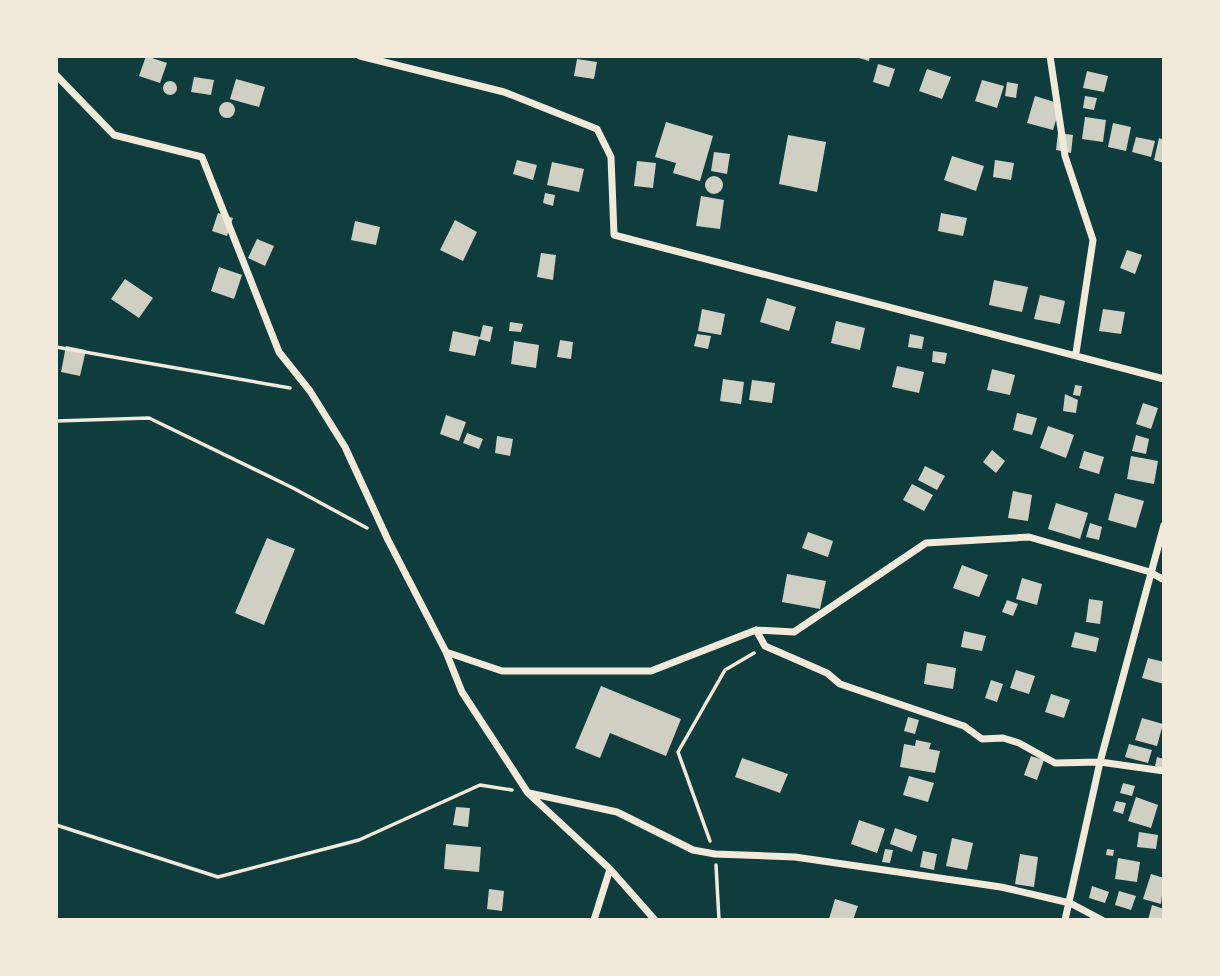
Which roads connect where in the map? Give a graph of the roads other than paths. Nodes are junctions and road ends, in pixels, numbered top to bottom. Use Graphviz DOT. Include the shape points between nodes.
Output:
graph roads {
  1 [pos="360,56"];
  2 [pos="1050,56"];
  3 [pos="56,75"];
  4 [pos="1076,353"];
  5 [pos="1164,379"];
  6 [pos="1164,525"];
  7 [pos="1150,572"];
  8 [pos="1164,580"];
  9 [pos="755,629"];
  10 [pos="446,652"];
  11 [pos="1100,762"];
  12 [pos="1164,771"];
  13 [pos="528,793"];
  14 [pos="610,869"];
  15 [pos="1070,903"];
  16 [pos="594,920"];
  17 [pos="654,920"];
  18 [pos="1065,920"];
  19 [pos="1102,920"];
  1 -- 4 [label="street" via="504,92 597,129 611,157 614,234"];
  2 -- 4 [label="street" via="1065,156 1093,240"];
  3 -- 10 [label="street" via="114,135 202,157 278,352 310,391 345,447"];
  4 -- 5 [label="street"];
  6 -- 7 [label="street"];
  7 -- 8 [label="street"];
  7 -- 9 [label="street" via="1029,537 926,542 794,632"];
  7 -- 11 [label="street"];
  9 -- 10 [label="street" via="650,671 502,671"];
  9 -- 11 [label="street" via="765,646 827,673 841,684 964,726 982,738 1019,743 1055,763"];
  10 -- 13 [label="street" via="462,692"];
  11 -- 12 [label="street"];
  11 -- 15 [label="street"];
  13 -- 14 [label="street"];
  13 -- 15 [label="street" via="617,812 693,850 807,859 1001,887"];
  14 -- 16 [label="street"];
  14 -- 17 [label="street"];
  15 -- 18 [label="street"];
  15 -- 19 [label="street"];
}
